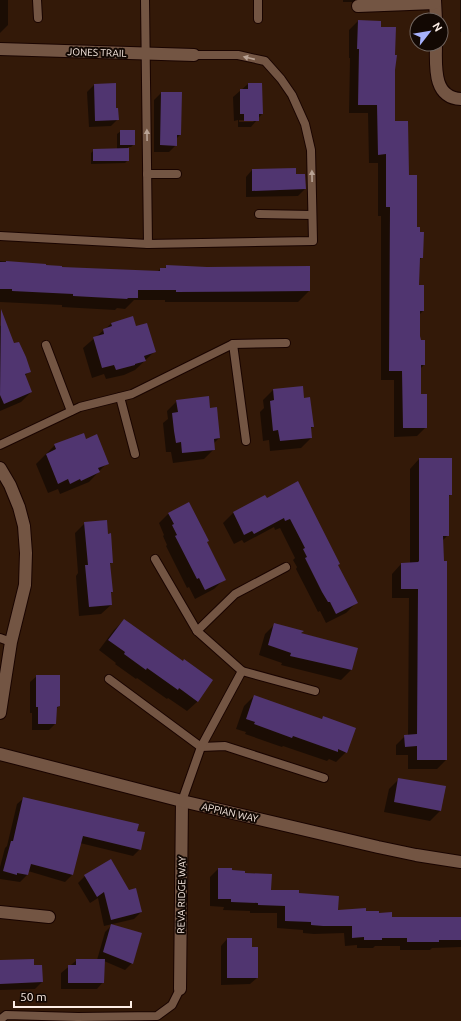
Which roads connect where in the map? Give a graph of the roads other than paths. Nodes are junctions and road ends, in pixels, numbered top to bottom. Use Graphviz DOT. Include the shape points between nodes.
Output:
graph roads {
  1 [pos="37,0"];
  2 [pos="145,0"];
  3 [pos="258,0"];
  4 [pos="435,1"];
  5 [pos="358,6"];
  6 [pos="436,12"];
  7 [pos="38,18"];
  8 [pos="258,19"];
  9 [pos="0,49"];
  10 [pos="436,52"];
  11 [pos="146,53"];
  12 [pos="194,55"];
  13 [pos="461,99"];
  14 [pos="147,174"];
  15 [pos="177,174"];
  16 [pos="259,214"];
  17 [pos="312,215"];
  18 [pos="0,236"];
  19 [pos="148,244"];
  20 [pos="286,343"];
  21 [pos="46,344"];
  22 [pos="233,344"];
  23 [pos="120,397"];
  24 [pos="71,411"];
  25 [pos="246,441"];
  26 [pos="0,445"];
  27 [pos="135,454"];
  28 [pos="0,468"];
  29 [pos="155,559"];
  30 [pos="286,567"];
  31 [pos="198,631"];
  32 [pos="6,640"];
  33 [pos="242,671"];
  34 [pos="109,679"];
  35 [pos="315,691"];
  36 [pos="0,713"];
  37 [pos="201,747"];
  38 [pos="0,754"];
  39 [pos="324,778"];
  40 [pos="182,800"];
  41 [pos="461,862"];
  42 [pos="0,912"];
  43 [pos="49,917"];
  44 [pos="180,989"];
  45 [pos="157,1018"];
  46 [pos="78,1019"];
  47 [pos="134,1019"];
  48 [pos="0,1020"];
  1 -- 7 [label="lane"];
  2 -- 11 [label="lane"];
  3 -- 8 [label="lane"];
  4 -- 5 [label="street"];
  4 -- 6 [label="street"];
  9 -- 11 [label="street, JONES TRAIL"];
  10 -- 13 [label="street" via="438,83 446,94"];
  11 -- 12 [label="street, JONES TRAIL"];
  14 -- 11 [label="lane, one-way"];
  17 -- 12 [label="lane, one-way" via="311,150 305,124 292,95 281,79 265,61 238,55"];
  14 -- 15 [label="lane"];
  14 -- 19 [label="lane"];
  16 -- 17 [label="lane"];
  17 -- 19 [label="lane" via="313,241"];
  18 -- 19 [label="lane"];
  20 -- 22 [label="lane"];
  21 -- 24 [label="lane"];
  22 -- 23 [label="lane" via="132,394"];
  22 -- 25 [label="lane"];
  23 -- 24 [label="lane"];
  23 -- 27 [label="lane"];
  24 -- 26 [label="lane"];
  28 -- 32 [label="street" via="19,507 24,526 26,553 25,585"];
  29 -- 31 [label="lane"];
  30 -- 31 [label="lane" via="235,594"];
  31 -- 33 [label="lane"];
  32 -- 36 [label="street"];
  33 -- 35 [label="lane"];
  33 -- 37 [label="lane"];
  34 -- 37 [label="lane"];
  37 -- 39 [label="lane" via="225,746"];
  37 -- 40 [label="lane"];
  38 -- 40 [label="street, APPIAN WAY"];
  40 -- 41 [label="street, APPIAN WAY" via="378,848"];
  40 -- 44 [label="street, REVA RIDGE WAY"];
  42 -- 43 [label="street"];
  44 -- 45 [label="lane" via="172,1005"];
  45 -- 47 [label="lane"];
  46 -- 47 [label="lane"];
  46 -- 48 [label="lane" via="6,1015"];
}
